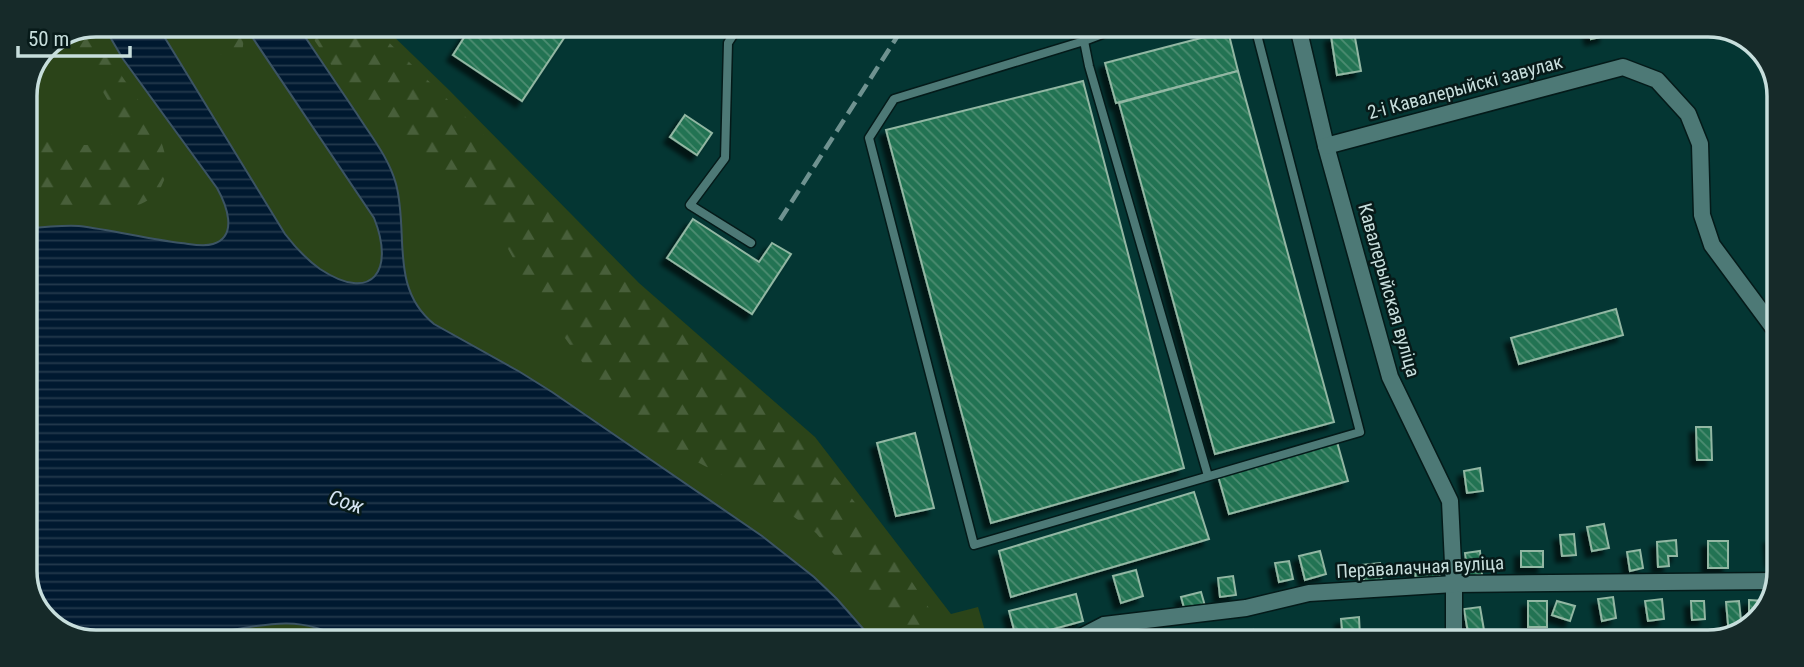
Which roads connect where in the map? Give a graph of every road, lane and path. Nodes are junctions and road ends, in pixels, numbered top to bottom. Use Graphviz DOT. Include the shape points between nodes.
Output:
graph roads {
  1 [pos="732,37"];
  2 [pos="1093,37"];
  3 [pos="1258,37"];
  4 [pos="1300,37"];
  5 [pos="1084,41"];
  6 [pos="1326,146"];
  7 [pos="751,243"];
  8 [pos="1767,319"];
  9 [pos="1208,476"];
  10 [pos="1766,581"];
  11 [pos="1454,584"];
  12 [pos="1094,630"];
  13 [pos="1454,630"];
  1 -- 7 [label="lane" via="728,43 725,158 690,205"];
  2 -- 5 [label="lane"];
  3 -- 9 [label="lane" via="1360,432"];
  4 -- 6 [label="street, Кавалерыйская вуліца"];
  5 -- 9 [label="lane"];
  5 -- 9 [label="lane" via="894,99 869,138 974,545"];
  6 -- 8 [label="street, 2-і Кавалерыйскі завулак" via="1623,66 1657,80 1688,114 1700,144 1702,215 1712,245"];
  6 -- 11 [label="street, Кавалерыйская вуліца" via="1390,377 1450,501"];
  10 -- 11 [label="street, Перавалачная вуліца"];
  11 -- 12 [label="street, Перавалачная вуліца" via="1308,593 1246,608 1104,625"];
  11 -- 13 [label="street, Кавалерыйская вуліца"];
}
